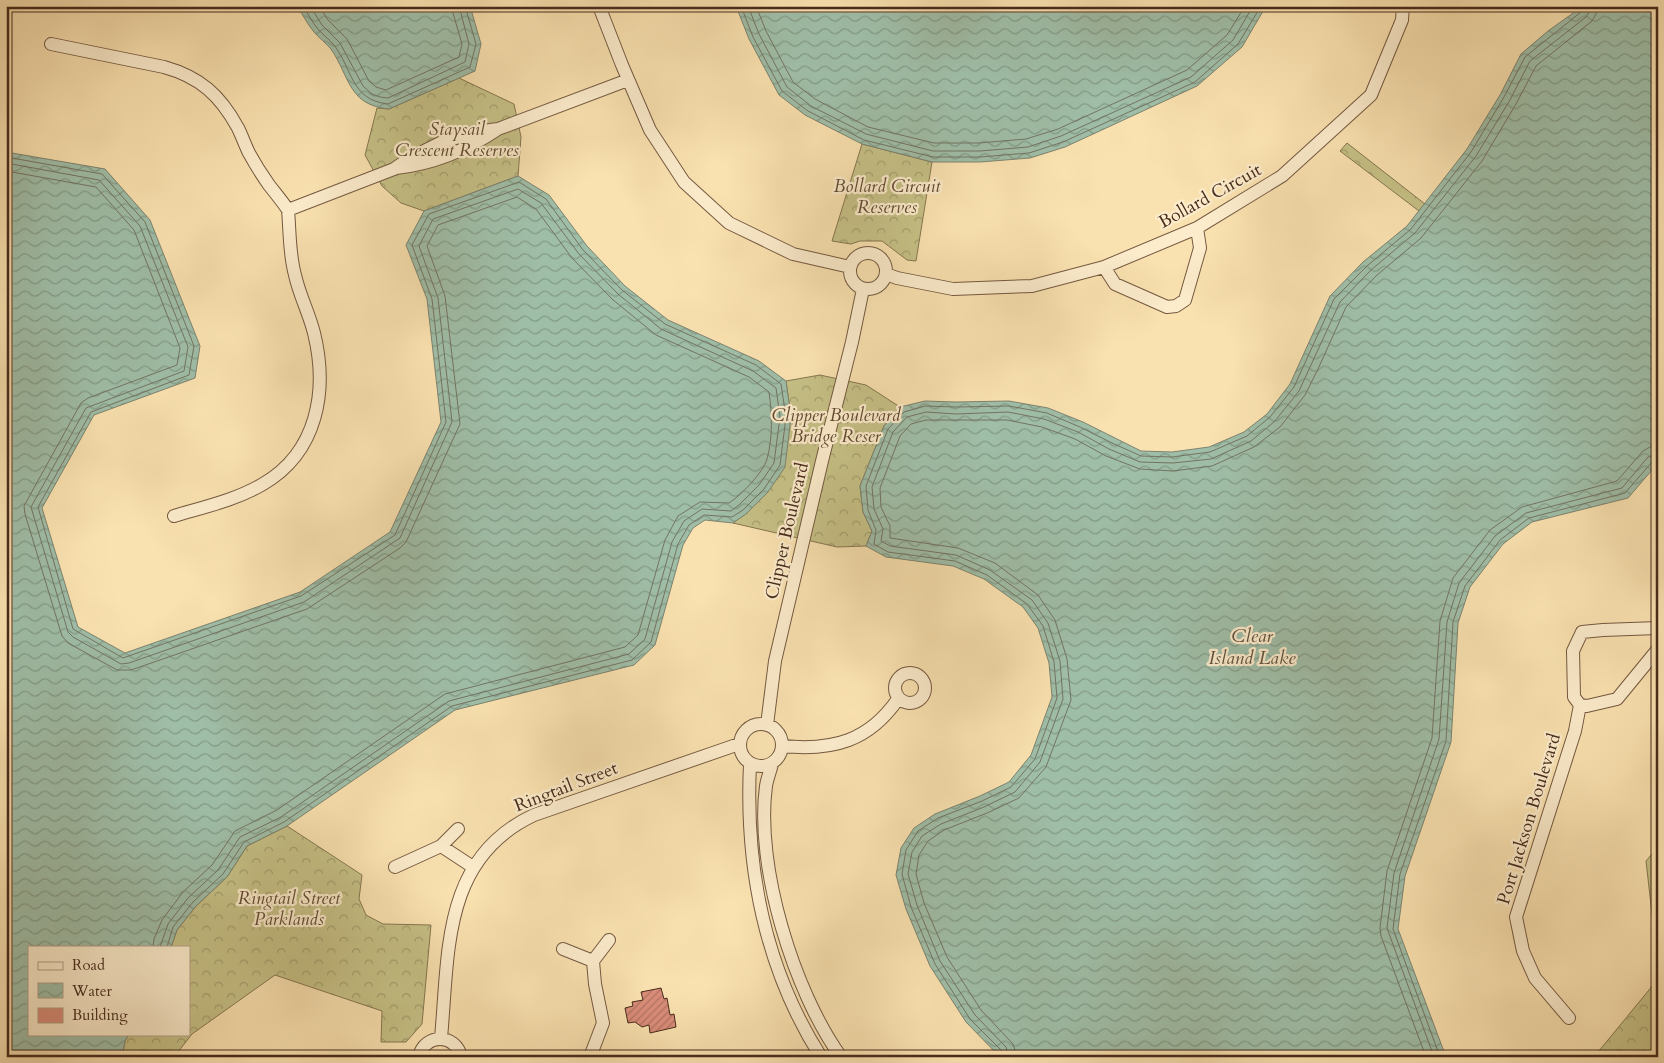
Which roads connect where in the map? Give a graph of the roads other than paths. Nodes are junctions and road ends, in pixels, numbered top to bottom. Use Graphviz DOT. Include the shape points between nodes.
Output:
graph roads {
  1 [pos="599,6"];
  2 [pos="1403,6"];
  3 [pos="51,44"];
  4 [pos="628,80"];
  5 [pos="288,210"];
  6 [pos="1197,228"];
  7 [pos="850,267"];
  8 [pos="1104,267"];
  9 [pos="886,274"];
  10 [pos="863,289"];
  11 [pos="174,516"];
  12 [pos="1658,628"];
  13 [pos="1658,649"];
  14 [pos="898,698"];
  15 [pos="1580,705"];
  16 [pos="767,724"];
  17 [pos="739,744"];
  18 [pos="783,746"];
  19 [pos="750,764"];
  20 [pos="772,764"];
  21 [pos="458,829"];
  22 [pos="441,846"];
  23 [pos="395,866"];
  24 [pos="473,867"];
  25 [pos="609,940"];
  26 [pos="563,949"];
  27 [pos="593,961"];
  28 [pos="1570,1018"];
  29 [pos="441,1038"];
  30 [pos="419,1057"];
  31 [pos="461,1057"];
  32 [pos="590,1057"];
  33 [pos="822,1057"];
  34 [pos="841,1057"];
  1 -- 4 [label="street"];
  2 -- 6 [label="street, Bollard Circuit" via="1402,20 1371,95 1282,176"];
  3 -- 5 [label="street" via="164,67 198,81 227,109 248,152"];
  4 -- 5 [label="street" via="498,129 442,142 394,169"];
  4 -- 7 [label="street" via="650,130 684,182 729,223 793,254"];
  5 -- 11 [label="street" via="295,276 314,331 319,357 320,384 311,429 303,446 285,468 263,484 216,504"];
  6 -- 8 [label="street, Bollard Circuit"];
  6 -- 8 [label="street" via="1200,248 1185,300 1176,306 1167,307 1115,284"];
  7 -- 9 [label="street" via="861,255 872,254 885,263"];
  7 -- 10 [label="street" via="851,278"];
  8 -- 9 [label="street, Bollard Circuit" via="1032,286 953,289"];
  9 -- 10 [label="street" via="881,285"];
  10 -- 16 [label="street, Clipper Boulevard" via="775,661"];
  12 -- 15 [label="street, Port Jackson Boulevard" via="1582,632 1573,651 1574,697"];
  13 -- 15 [label="street" via="1618,699"];
  14 -- 18 [label="street" via="875,725 834,746"];
  15 -- 28 [label="street, Port Jackson Boulevard" via="1516,918 1523,951 1535,978"];
  16 -- 17 [label="street" via="748,728"];
  16 -- 18 [label="street" via="780,734"];
  17 -- 19 [label="street" via="740,752"];
  17 -- 24 [label="street, Ringtail Street" via="534,814 505,831"];
  18 -- 20 [label="street" via="778,760"];
  19 -- 20 [label="street" via="765,767"];
  19 -- 33 [label="street" via="750,838 760,910 792,1002"];
  20 -- 34 [label="street" via="766,785 764,814 770,875 778,914 806,992"];
  21 -- 22 [label="street"];
  22 -- 23 [label="street"];
  22 -- 24 [label="street"];
  24 -- 29 [label="street, Ringtail Street" via="457,901 451,929"];
  25 -- 27 [label="street"];
  26 -- 27 [label="street"];
  27 -- 32 [label="street" via="603,1023"];
  29 -- 30 [label="street" via="423,1046"];
  29 -- 31 [label="street" via="453,1043"];
}
